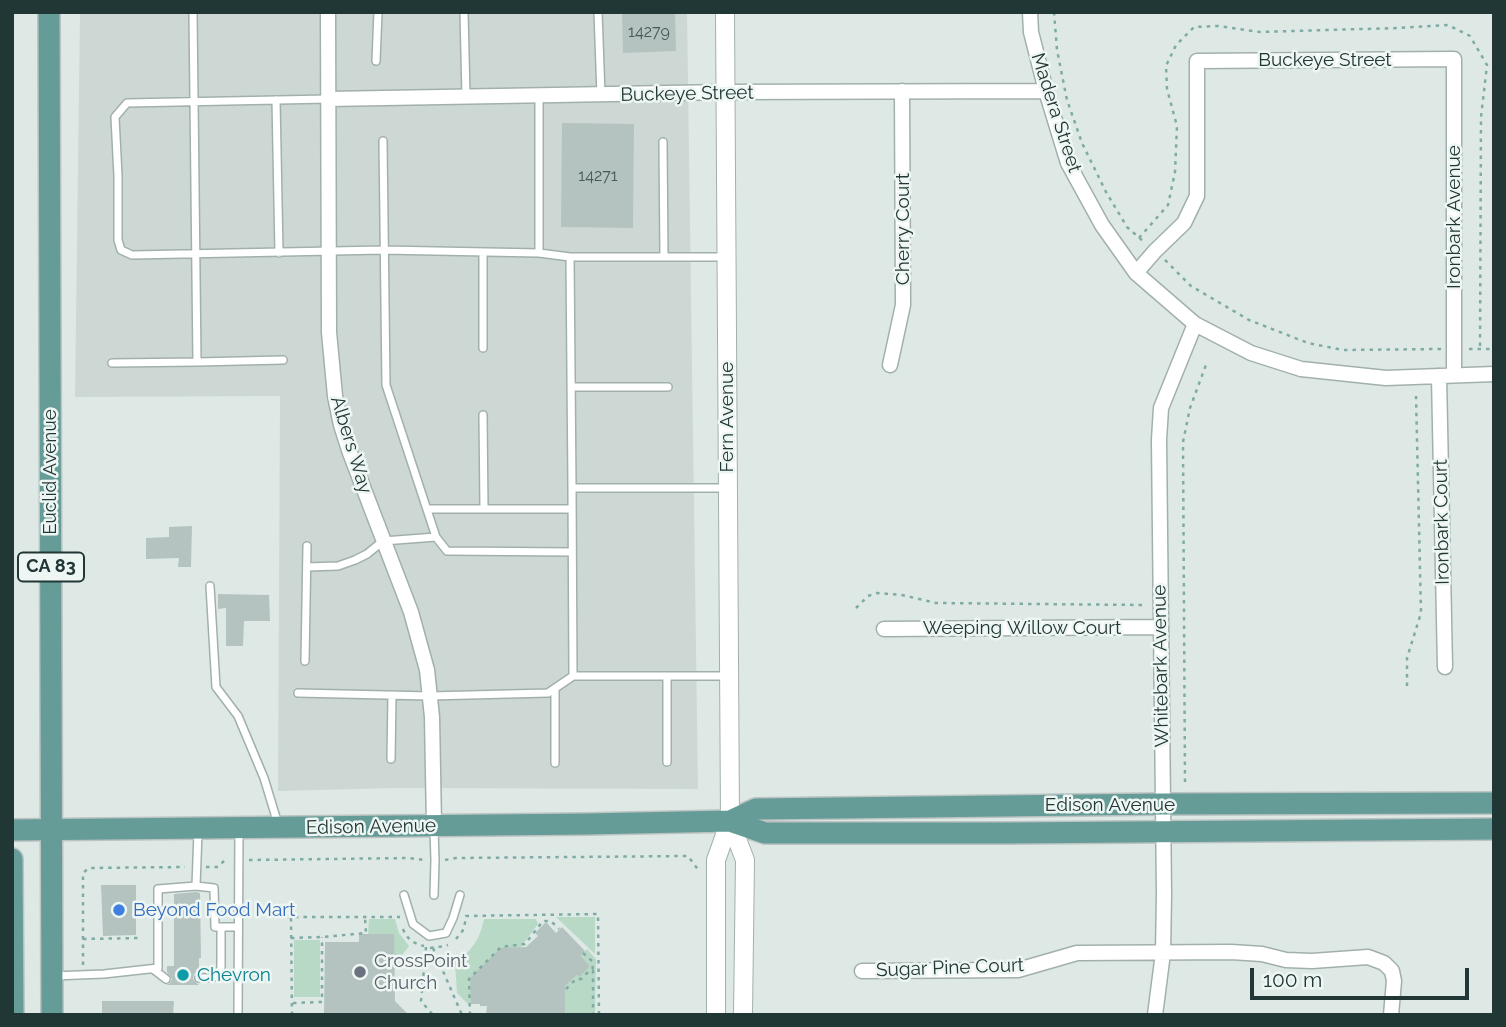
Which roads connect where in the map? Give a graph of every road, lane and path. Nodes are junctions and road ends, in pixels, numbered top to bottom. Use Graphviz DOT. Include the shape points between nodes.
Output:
graph roads {
  1 [pos="49,12"];
  2 [pos="193,12"];
  3 [pos="327,12"];
  4 [pos="378,12"];
  5 [pos="464,12"];
  6 [pos="598,12"];
  7 [pos="724,12"];
  8 [pos="1030,12"];
  9 [pos="1054,12"];
  10 [pos="1454,60"];
  11 [pos="376,61"];
  12 [pos="1046,91"];
  13 [pos="725,92"];
  14 [pos="902,92"];
  15 [pos="601,95"];
  16 [pos="538,96"];
  17 [pos="466,97"];
  18 [pos="328,99"];
  19 [pos="276,100"];
  20 [pos="194,102"];
  21 [pos="383,141"];
  22 [pos="663,142"];
  23 [pos="1139,237"];
  24 [pos="383,250"];
  25 [pos="1155,251"];
  26 [pos="329,252"];
  27 [pos="483,252"];
  28 [pos="279,253"];
  29 [pos="539,253"];
  30 [pos="196,254"];
  31 [pos="570,257"];
  32 [pos="664,257"];
  33 [pos="726,257"];
  34 [pos="1136,273"];
  35 [pos="1195,324"];
  36 [pos="482,348"];
  37 [pos="1454,349"];
  38 [pos="1480,349"];
  39 [pos="1494,349"];
  40 [pos="283,360"];
  41 [pos="197,362"];
  42 [pos="1207,362"];
  43 [pos="112,363"];
  44 [pos="890,365"];
  45 [pos="1494,374"];
  46 [pos="1454,375"];
  47 [pos="1438,376"];
  48 [pos="572,387"];
  49 [pos="668,387"];
  50 [pos="1416,396"];
  51 [pos="483,415"];
  52 [pos="572,488"];
  53 [pos="727,488"];
  54 [pos="427,509"];
  55 [pos="484,509"];
  56 [pos="572,509"];
  57 [pos="436,537"];
  58 [pos="383,541"];
  59 [pos="307,546"];
  60 [pos="572,552"];
  61 [pos="307,566"];
  62 [pos="210,586"];
  63 [pos="1143,605"];
  64 [pos="856,608"];
  65 [pos="1161,627"];
  66 [pos="884,629"];
  67 [pos="305,661"];
  68 [pos="1445,667"];
  69 [pos="573,676"];
  70 [pos="667,676"];
  71 [pos="729,676"];
  72 [pos="1407,686"];
  73 [pos="555,689"];
  74 [pos="299,693"];
  75 [pos="392,695"];
  76 [pos="430,696"];
  77 [pos="391,759"];
  78 [pos="667,762"];
  79 [pos="555,763"];
  80 [pos="1185,782"];
  81 [pos="1494,803"];
  82 [pos="1163,804"];
  83 [pos="730,821"];
  84 [pos="434,826"];
  85 [pos="239,828"];
  86 [pos="279,828"];
  87 [pos="198,829"];
  88 [pos="1494,829"];
  89 [pos="12,830"];
  90 [pos="51,831"];
  91 [pos="1164,832"];
  92 [pos="12,859"];
  93 [pos="239,860"];
  94 [pos="435,860"];
  95 [pos="196,867"];
  96 [pos="699,870"];
  97 [pos="196,886"];
  98 [pos="460,894"];
  99 [pos="404,895"];
  100 [pos="434,895"];
  101 [pos="365,917"];
  102 [pos="221,926"];
  103 [pos="238,926"];
  104 [pos="559,929"];
  105 [pos="322,937"];
  106 [pos="138,938"];
  107 [pos="291,938"];
  108 [pos="83,939"];
  109 [pos="426,947"];
  110 [pos="433,948"];
  111 [pos="583,953"];
  112 [pos="1163,953"];
  113 [pos="153,968"];
  114 [pos="593,971"];
  115 [pos="862,971"];
  116 [pos="83,975"];
  117 [pos="52,976"];
  118 [pos="199,978"];
  119 [pos="166,979"];
  120 [pos="566,989"];
  121 [pos="291,1003"];
  122 [pos="13,1015"];
  123 [pos="52,1015"];
  124 [pos="238,1015"];
  125 [pos="292,1015"];
  126 [pos="433,1015"];
  127 [pos="462,1015"];
  128 [pos="470,1015"];
  129 [pos="593,1015"];
  130 [pos="599,1015"];
  131 [pos="716,1015"];
  132 [pos="743,1015"];
  133 [pos="1155,1015"];
  134 [pos="1391,1015"];
  1 -- 90 [label="main road, Euclid Avenue / CA 83"];
  2 -- 20 [label="lane"];
  3 -- 18 [label="street, Albers Way"];
  4 -- 11 [label="lane"];
  5 -- 17 [label="lane"];
  6 -- 15 [label="lane"];
  7 -- 13 [label="street, Fern Avenue"];
  8 -- 12 [label="street, Madera Street"];
  9 -- 23 [label="path" via="1067,100 1082,144 1127,227"];
  10 -- 25 [label="street, Buckeye Street" via="1197,61 1197,196 1184,223"];
  10 -- 37 [label="street, Ironbark Avenue"];
  12 -- 14 [label="street, Buckeye Street"];
  12 -- 34 [label="street, Madera Street" via="1068,163 1102,225"];
  13 -- 14 [label="street, Buckeye Street"];
  13 -- 15 [label="street, Buckeye Street"];
  13 -- 33 [label="street, Fern Avenue"];
  14 -- 44 [label="street, Cherry Court" via="903,305"];
  15 -- 16 [label="street, Buckeye Street"];
  16 -- 17 [label="street, Buckeye Street"];
  16 -- 29 [label="lane"];
  17 -- 18 [label="street, Buckeye Street"];
  18 -- 19 [label="lane"];
  18 -- 26 [label="street, Albers Way"];
  19 -- 20 [label="lane"];
  19 -- 28 [label="lane"];
  20 -- 30 [label="lane"];
  20 -- 30 [label="lane" via="127,103 115,117 121,250"];
  21 -- 24 [label="lane"];
  22 -- 32 [label="lane"];
  23 -- 25 [label="path"];
  23 -- 38 [label="path" via="1168,205 1177,126 1166,66 1176,45 1194,27 1260,32 1448,24 1470,36 1487,65 1481,117"];
  24 -- 26 [label="lane"];
  24 -- 27 [label="lane"];
  24 -- 54 [label="lane" via="386,385"];
  25 -- 34 [label="street"];
  25 -- 37 [label="path" via="1191,286 1249,320 1308,343 1343,350"];
  26 -- 28 [label="lane"];
  26 -- 58 [label="street, Albers Way" via="335,396 350,453"];
  27 -- 29 [label="lane"];
  27 -- 36 [label="lane"];
  28 -- 30 [label="lane"];
  29 -- 31 [label="lane"];
  30 -- 41 [label="lane"];
  31 -- 32 [label="lane"];
  31 -- 48 [label="lane"];
  32 -- 33 [label="lane"];
  33 -- 53 [label="street, Fern Avenue"];
  34 -- 35 [label="street, Madera Street"];
  35 -- 47 [label="street, Madera Street" via="1251,353 1301,369 1386,377"];
  35 -- 65 [label="street, Whitebark Avenue" via="1161,408"];
  37 -- 38 [label="path"];
  37 -- 46 [label="street, Ironbark Avenue"];
  38 -- 39 [label="path"];
  40 -- 41 [label="lane"];
  41 -- 43 [label="lane"];
  42 -- 80 [label="path" via="1183,442"];
  45 -- 46 [label="street, Madera Street"];
  46 -- 47 [label="street, Madera Street"];
  47 -- 68 [label="street, Ironbark Court"];
  48 -- 49 [label="lane"];
  48 -- 52 [label="lane"];
  50 -- 72 [label="path" via="1421,613 1407,658"];
  51 -- 55 [label="lane"];
  52 -- 53 [label="lane"];
  52 -- 56 [label="lane"];
  53 -- 71 [label="street, Fern Avenue"];
  54 -- 55 [label="lane"];
  54 -- 57 [label="lane"];
  55 -- 56 [label="lane"];
  56 -- 60 [label="lane"];
  57 -- 58 [label="lane"];
  57 -- 60 [label="lane" via="447,551"];
  58 -- 61 [label="lane" via="367,554 338,566"];
  58 -- 76 [label="street, Albers Way" via="411,612"];
  59 -- 61 [label="lane"];
  60 -- 69 [label="lane"];
  61 -- 67 [label="lane"];
  62 -- 86 [label="lane" via="216,687 238,716"];
  63 -- 64 [label="path" via="936,603 877,593"];
  65 -- 66 [label="street, Weeping Willow Court"];
  65 -- 82 [label="street, Whitebark Avenue"];
  69 -- 70 [label="lane"];
  69 -- 73 [label="lane"];
  70 -- 71 [label="lane"];
  70 -- 78 [label="lane"];
  71 -- 83 [label="street, Fern Avenue"];
  73 -- 76 [label="lane" via="548,693"];
  73 -- 79 [label="lane"];
  74 -- 75 [label="lane"];
  75 -- 76 [label="lane"];
  75 -- 77 [label="lane"];
  76 -- 84 [label="street, Albers Way"];
  81 -- 82 [label="main road, Edison Avenue"];
  82 -- 83 [label="main road, Edison Avenue" via="756,809"];
  82 -- 91 [label="street, Whitebark Avenue"];
  83 -- 84 [label="main road, Edison Avenue"];
  83 -- 91 [label="main road, Edison Avenue" via="765,833"];
  83 -- 131 [label="street, Fern Avenue" via="716,860"];
  83 -- 132 [label="street, Fern Avenue" via="745,860"];
  84 -- 86 [label="main road, Edison Avenue"];
  84 -- 94 [label="lane"];
  85 -- 86 [label="main road, Edison Avenue"];
  85 -- 87 [label="main road, Edison Avenue"];
  85 -- 93 [label="lane"];
  87 -- 90 [label="main road, Edison Avenue"];
  87 -- 95 [label="lane"];
  88 -- 91 [label="main road, Edison Avenue"];
  89 -- 90 [label="main road, Edison Avenue"];
  90 -- 117 [label="main road, Euclid Avenue / CA 83"];
  91 -- 112 [label="street, Whitebark Avenue"];
  92 -- 122 [label="main road"];
  93 -- 94 [label="path"];
  93 -- 95 [label="path" via="225,860 218,867"];
  93 -- 103 [label="lane"];
  94 -- 96 [label="path" via="688,856"];
  94 -- 100 [label="lane"];
  95 -- 97 [label="lane"];
  95 -- 108 [label="path" via="89,868 83,873"];
  97 -- 102 [label="lane" via="214,888 215,926"];
  97 -- 113 [label="lane" via="158,889 158,968"];
  98 -- 99 [label="lane" via="446,933 429,936 414,924"];
  101 -- 105 [label="path" via="366,933"];
  101 -- 107 [label="path" via="291,917"];
  101 -- 109 [label="path" via="400,917 405,935"];
  102 -- 103 [label="lane"];
  102 -- 118 [label="lane" via="219,975"];
  103 -- 124 [label="lane"];
  104 -- 128 [label="path" via="551,921 543,921 525,944 501,947 469,979"];
  105 -- 107 [label="path"];
  105 -- 121 [label="path" via="322,1002"];
  106 -- 108 [label="path"];
  107 -- 121 [label="path"];
  108 -- 116 [label="path"];
  109 -- 110 [label="path"];
  109 -- 126 [label="path" via="421,1002"];
  110 -- 127 [label="path"];
  110 -- 130 [label="path" via="460,935 466,916 598,914"];
  111 -- 114 [label="path" via="592,961"];
  112 -- 115 [label="street, Sugar Pine Court" via="1077,953 1018,970"];
  112 -- 133 [label="street, Whitebark Avenue"];
  112 -- 134 [label="street, Sugar Pine Court" via="1262,954 1299,961 1368,957 1392,971"];
  113 -- 116 [label="lane"];
  113 -- 119 [label="lane"];
  114 -- 120 [label="path"];
  114 -- 129 [label="path"];
  116 -- 117 [label="lane"];
  117 -- 123 [label="main road, Euclid Avenue / CA 83"];
  121 -- 125 [label="path"];
}
